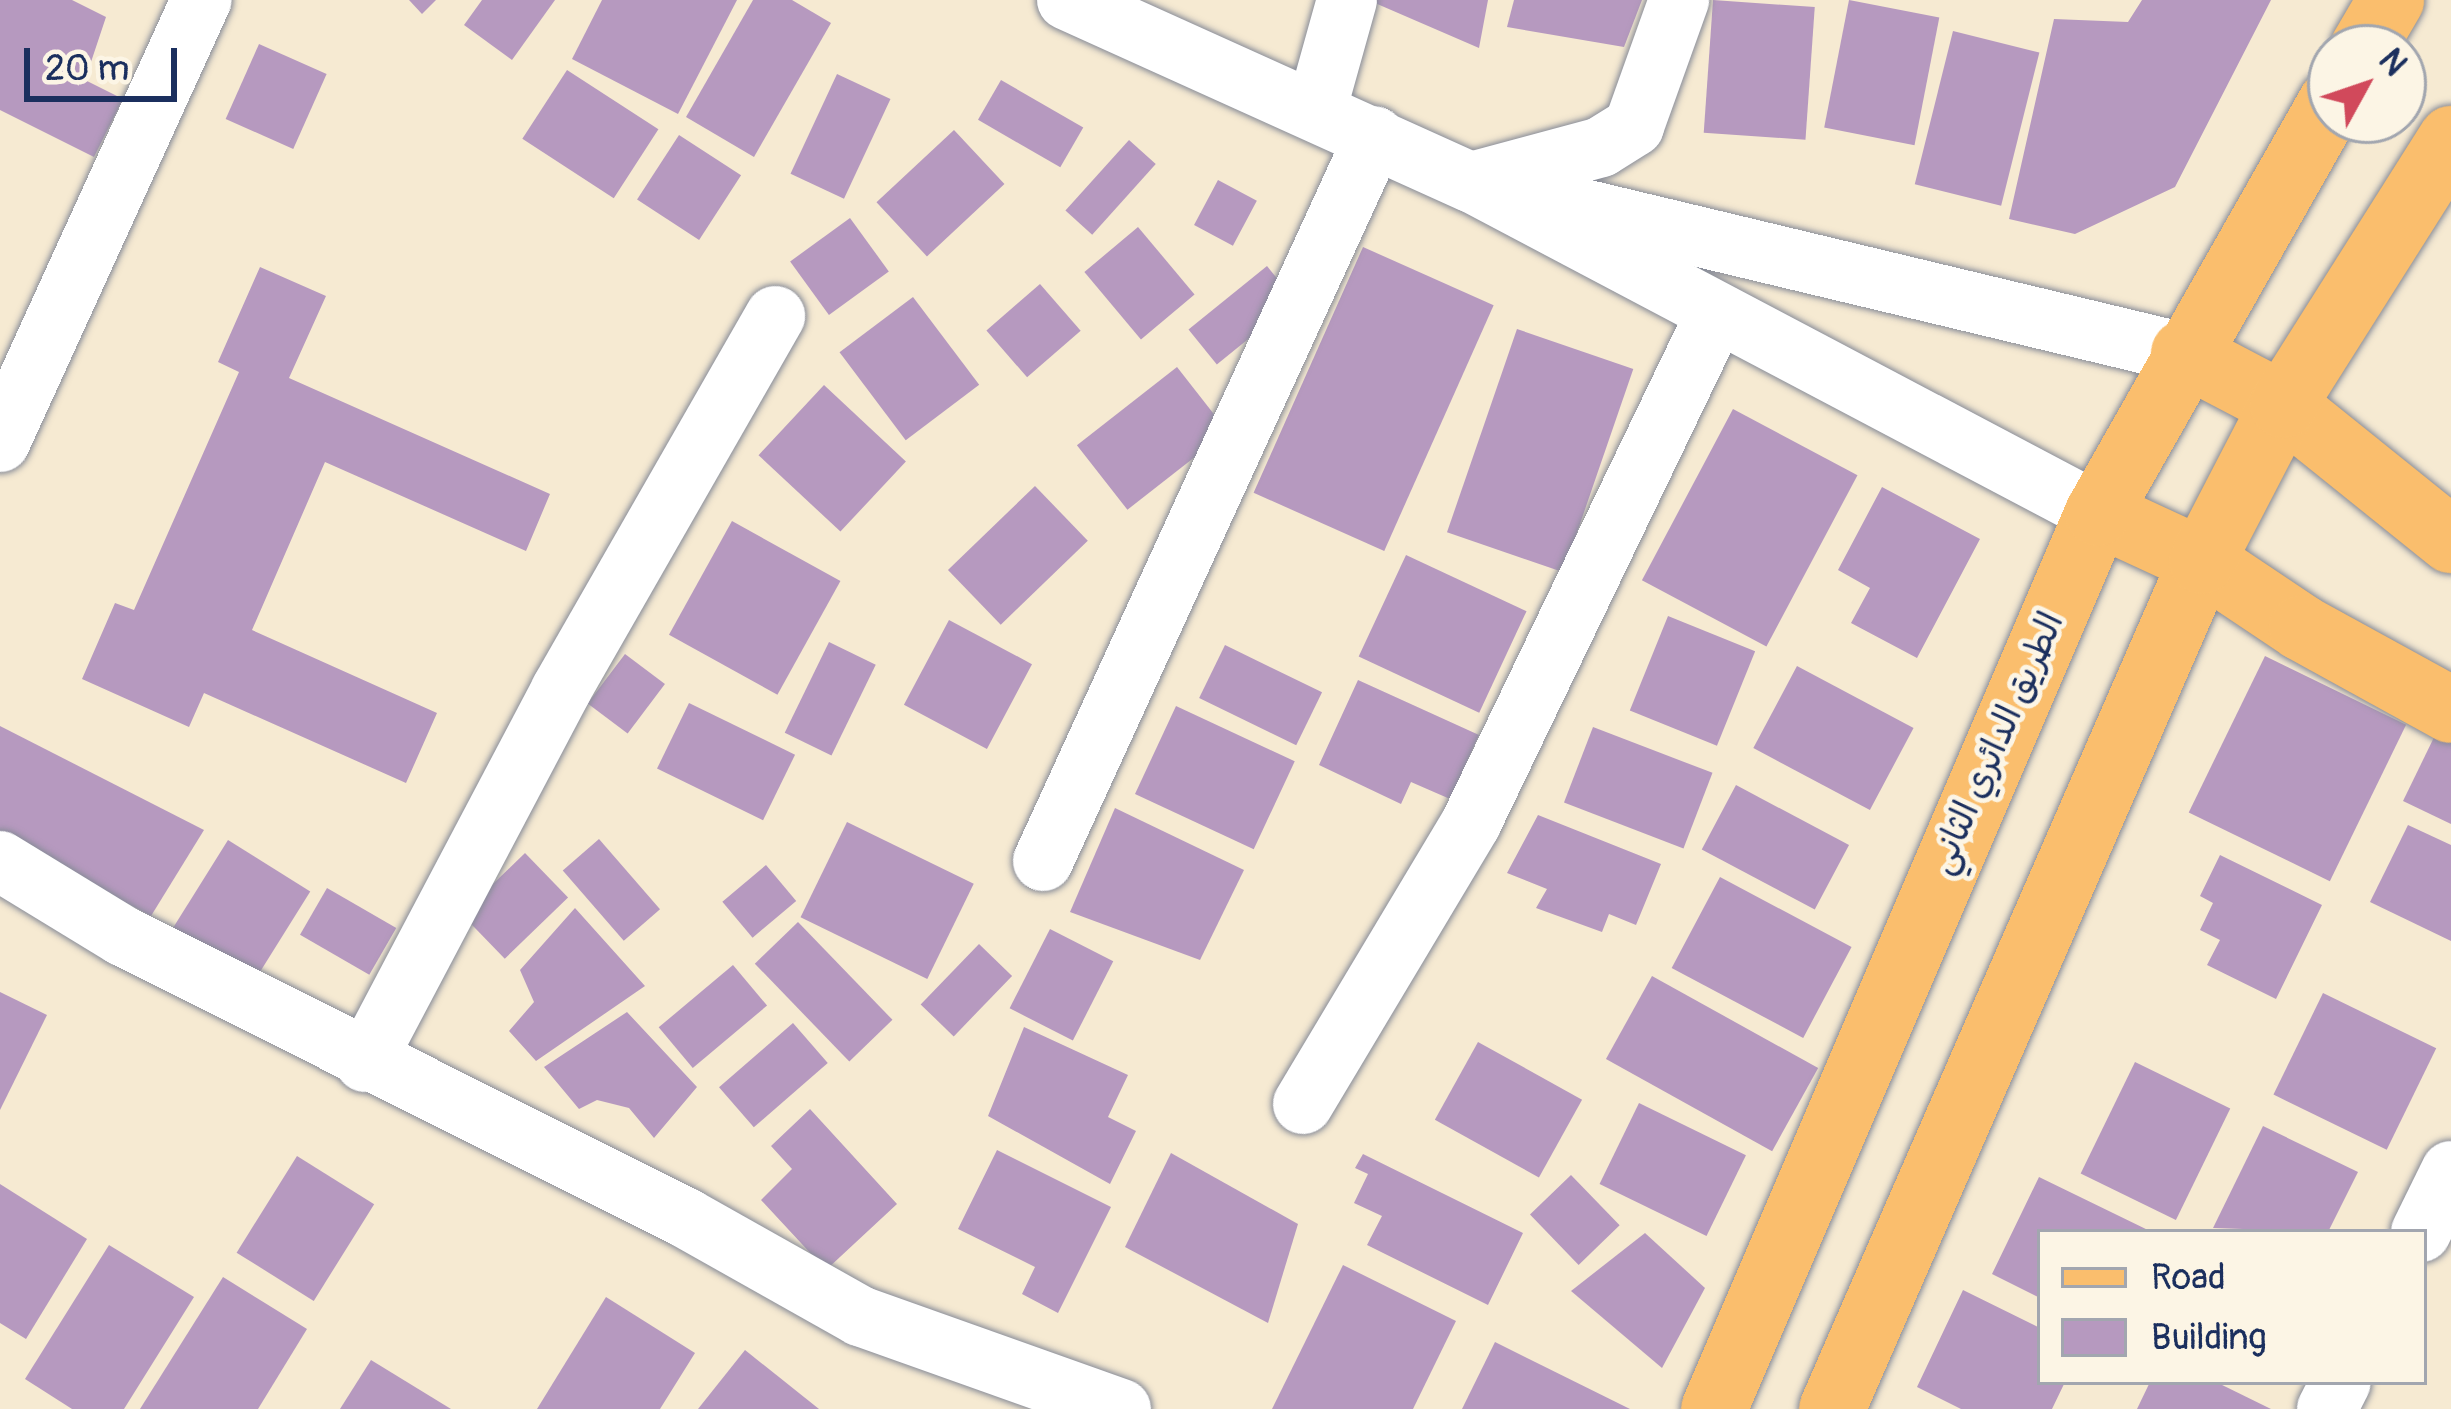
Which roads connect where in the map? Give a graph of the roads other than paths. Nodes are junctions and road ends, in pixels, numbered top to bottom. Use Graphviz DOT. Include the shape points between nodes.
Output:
graph roads {
  1 [pos="201,0"];
  2 [pos="1067,0"];
  3 [pos="1347,0"];
  4 [pos="1679,0"];
  5 [pos="1316,111"];
  6 [pos="1375,136"];
  7 [pos="2451,139"];
  8 [pos="2307,144"];
  9 [pos="1471,182"];
  10 [pos="775,316"];
  11 [pos="1715,316"];
  12 [pos="2184,353"];
  13 [pos="2283,405"];
  14 [pos="0,442"];
  15 [pos="2098,513"];
  16 [pos="2451,541"];
  17 [pos="2202,561"];
  18 [pos="2451,710"];
  19 [pos="1043,861"];
  20 [pos="0,862"];
  21 [pos="365,1062"];
  22 [pos="1303,1104"];
  23 [pos="1121,1409"];
  24 [pos="1714,1409"];
  25 [pos="1832,1409"];
  1 -- 14 [label="street"];
  2 -- 5 [label="street"];
  3 -- 5 [label="street"];
  4 -- 9 [label="street" via="1634,126 1601,148"];
  5 -- 6 [label="street"];
  6 -- 9 [label="street"];
  6 -- 19 [label="street"];
  7 -- 13 [label="main road"];
  8 -- 12 [label="main road, الطريق الدائري الثاني"];
  9 -- 11 [label="street"];
  9 -- 12 [label="street"];
  10 -- 21 [label="street" via="561,690"];
  11 -- 15 [label="street"];
  11 -- 22 [label="street" via="1471,823"];
  12 -- 13 [label="main road"];
  12 -- 15 [label="main road, الطريق الدائري الثاني"];
  13 -- 16 [label="main road"];
  13 -- 17 [label="main road"];
  15 -- 17 [label="main road"];
  15 -- 24 [label="main road, الطريق الدائري الثاني"];
  17 -- 18 [label="main road" via="2302,628"];
  17 -- 25 [label="main road"];
  20 -- 21 [label="street"];
  21 -- 23 [label="street" via="686,1218 860,1316"];
}
